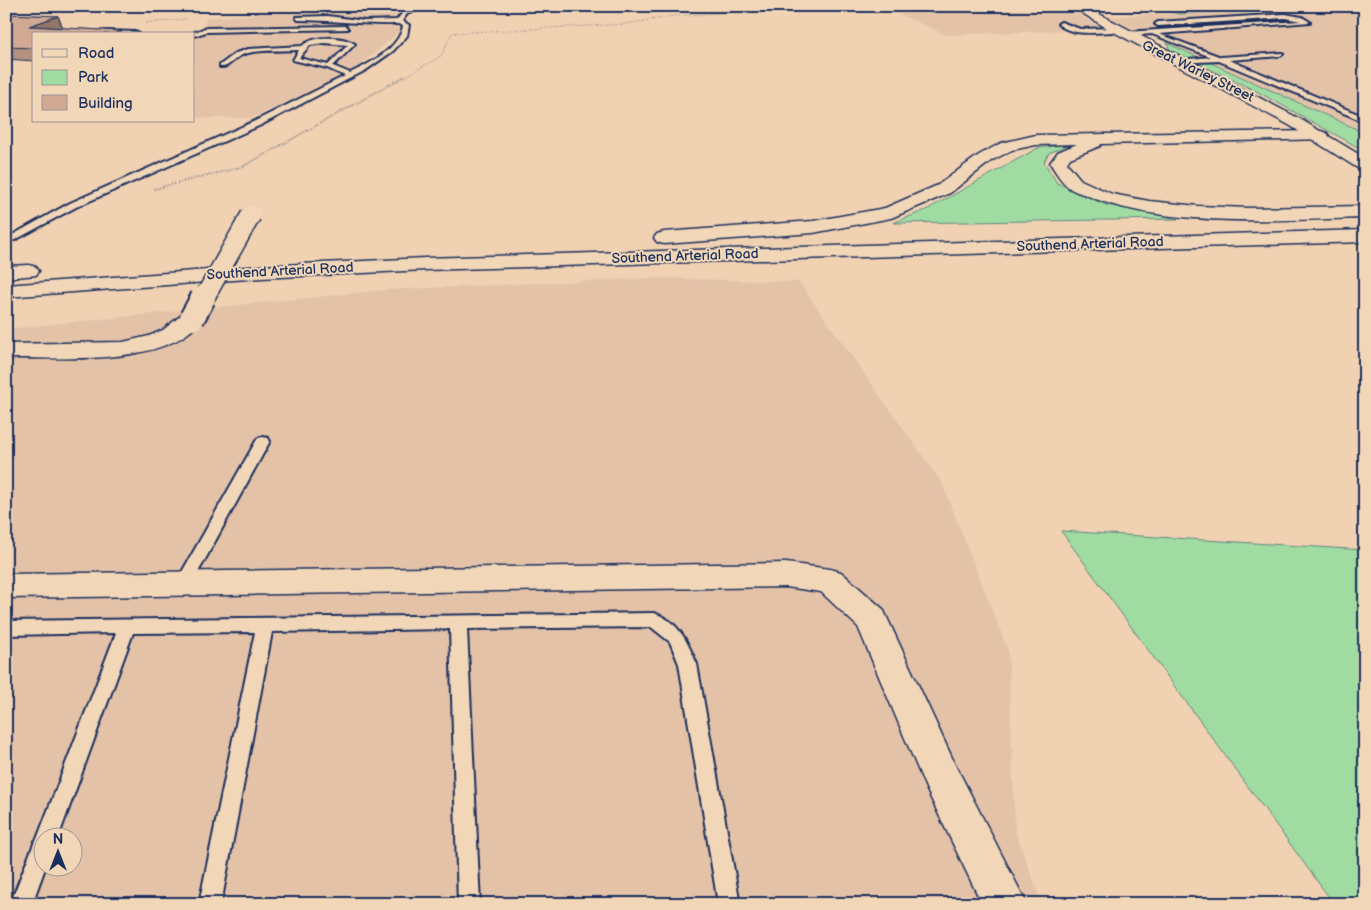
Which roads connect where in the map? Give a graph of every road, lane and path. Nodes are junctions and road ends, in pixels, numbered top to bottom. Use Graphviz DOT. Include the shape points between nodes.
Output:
graph roads {
  1 [pos="425,6"];
  2 [pos="732,6"];
  3 [pos="1076,6"];
  4 [pos="194,18"];
  5 [pos="298,18"];
  6 [pos="398,22"];
  7 [pos="146,23"];
  8 [pos="389,23"];
  9 [pos="1061,24"];
  10 [pos="1158,24"];
  11 [pos="1120,32"];
  12 [pos="1152,32"];
  13 [pos="195,33"];
  14 [pos="304,48"];
  15 [pos="1280,54"];
  16 [pos="1221,58"];
  17 [pos="1178,62"];
  18 [pos="222,66"];
  19 [pos="330,67"];
  20 [pos="350,76"];
  21 [pos="1365,120"];
  22 [pos="1321,136"];
  23 [pos="1110,140"];
  24 [pos="1365,165"];
  25 [pos="152,190"];
  26 [pos="1365,212"];
  27 [pos="251,215"];
  28 [pos="1365,218"];
  29 [pos="1140,224"];
  30 [pos="902,231"];
  31 [pos="1365,237"];
  32 [pos="12,238"];
  33 [pos="664,238"];
  34 [pos="565,241"];
  35 [pos="520,242"];
  36 [pos="343,249"];
  37 [pos="304,251"];
  38 [pos="206,257"];
  39 [pos="39,270"];
  40 [pos="6,272"];
  41 [pos="6,293"];
  42 [pos="6,351"];
  43 [pos="263,441"];
  44 [pos="184,583"];
  45 [pos="6,586"];
  46 [pos="458,622"];
  47 [pos="265,625"];
  48 [pos="127,626"];
  49 [pos="6,628"];
  50 [pos="51,828"];
  51 [pos="32,875"];
  52 [pos="21,904"];
  53 [pos="210,904"];
  54 [pos="469,904"];
  55 [pos="729,904"];
  56 [pos="1005,904"];
  1 -- 6 [label="lane" via="403,11"];
  2 -- 25 [label="path" via="735,12 674,16 626,24 452,33 441,56 244,166"];
  3 -- 11 [label="main road, Great Warley Street"];
  4 -- 7 [label="path"];
  5 -- 8 [label="lane"];
  6 -- 8 [label="lane"];
  6 -- 20 [label="lane" via="406,25 404,36 391,50"];
  8 -- 13 [label="lane" via="356,28 205,30"];
  9 -- 11 [label="lane" via="1078,30"];
  10 -- 12 [label="lane" via="1285,16 1307,22"];
  11 -- 12 [label="lane"];
  11 -- 17 [label="main road, Great Warley Street"];
  12 -- 16 [label="lane"];
  14 -- 18 [label="lane" via="248,51"];
  14 -- 19 [label="lane" via="295,59"];
  14 -- 19 [label="lane" via="315,42 343,41 352,44"];
  15 -- 16 [label="lane"];
  16 -- 17 [label="lane"];
  16 -- 21 [label="lane"];
  17 -- 22 [label="main road, Great Warley Street" via="1257,100"];
  19 -- 20 [label="lane"];
  20 -- 32 [label="lane" via="258,124 73,205"];
  22 -- 23 [label="main road"];
  22 -- 24 [label="main road, Great Warley Street"];
  23 -- 26 [label="main road" via="1085,145 1064,155 1058,163 1060,172 1093,193 1130,204 1168,210 1290,214"];
  23 -- 33 [label="main road" via="1036,140 1007,146 984,158 944,189 891,212 841,223"];
  27 -- 42 [label="main road, bridge" via="192,318 171,335 156,342 123,349"];
  28 -- 29 [label="main road, Southend Arterial Road"];
  30 -- 33 [label="main road, Southend Arterial Road"];
  31 -- 41 [label="main road, Southend Arterial Road" via="434,263 84,284"];
  33 -- 34 [label="main road, Southend Arterial Road"];
  35 -- 36 [label="main road, Southend Arterial Road"];
  37 -- 38 [label="main road, Southend Arterial Road"];
  39 -- 40 [label="main road"];
  43 -- 44 [label="lane"];
  44 -- 45 [label="main road"];
  44 -- 56 [label="main road" via="786,575 830,581 871,619 940,775"];
  46 -- 47 [label="lane"];
  46 -- 54 [label="lane"];
  46 -- 55 [label="lane" via="654,620 677,638 688,664"];
  47 -- 48 [label="lane"];
  47 -- 53 [label="lane"];
  48 -- 49 [label="lane"];
  48 -- 50 [label="lane"];
  51 -- 52 [label="lane"];
}
